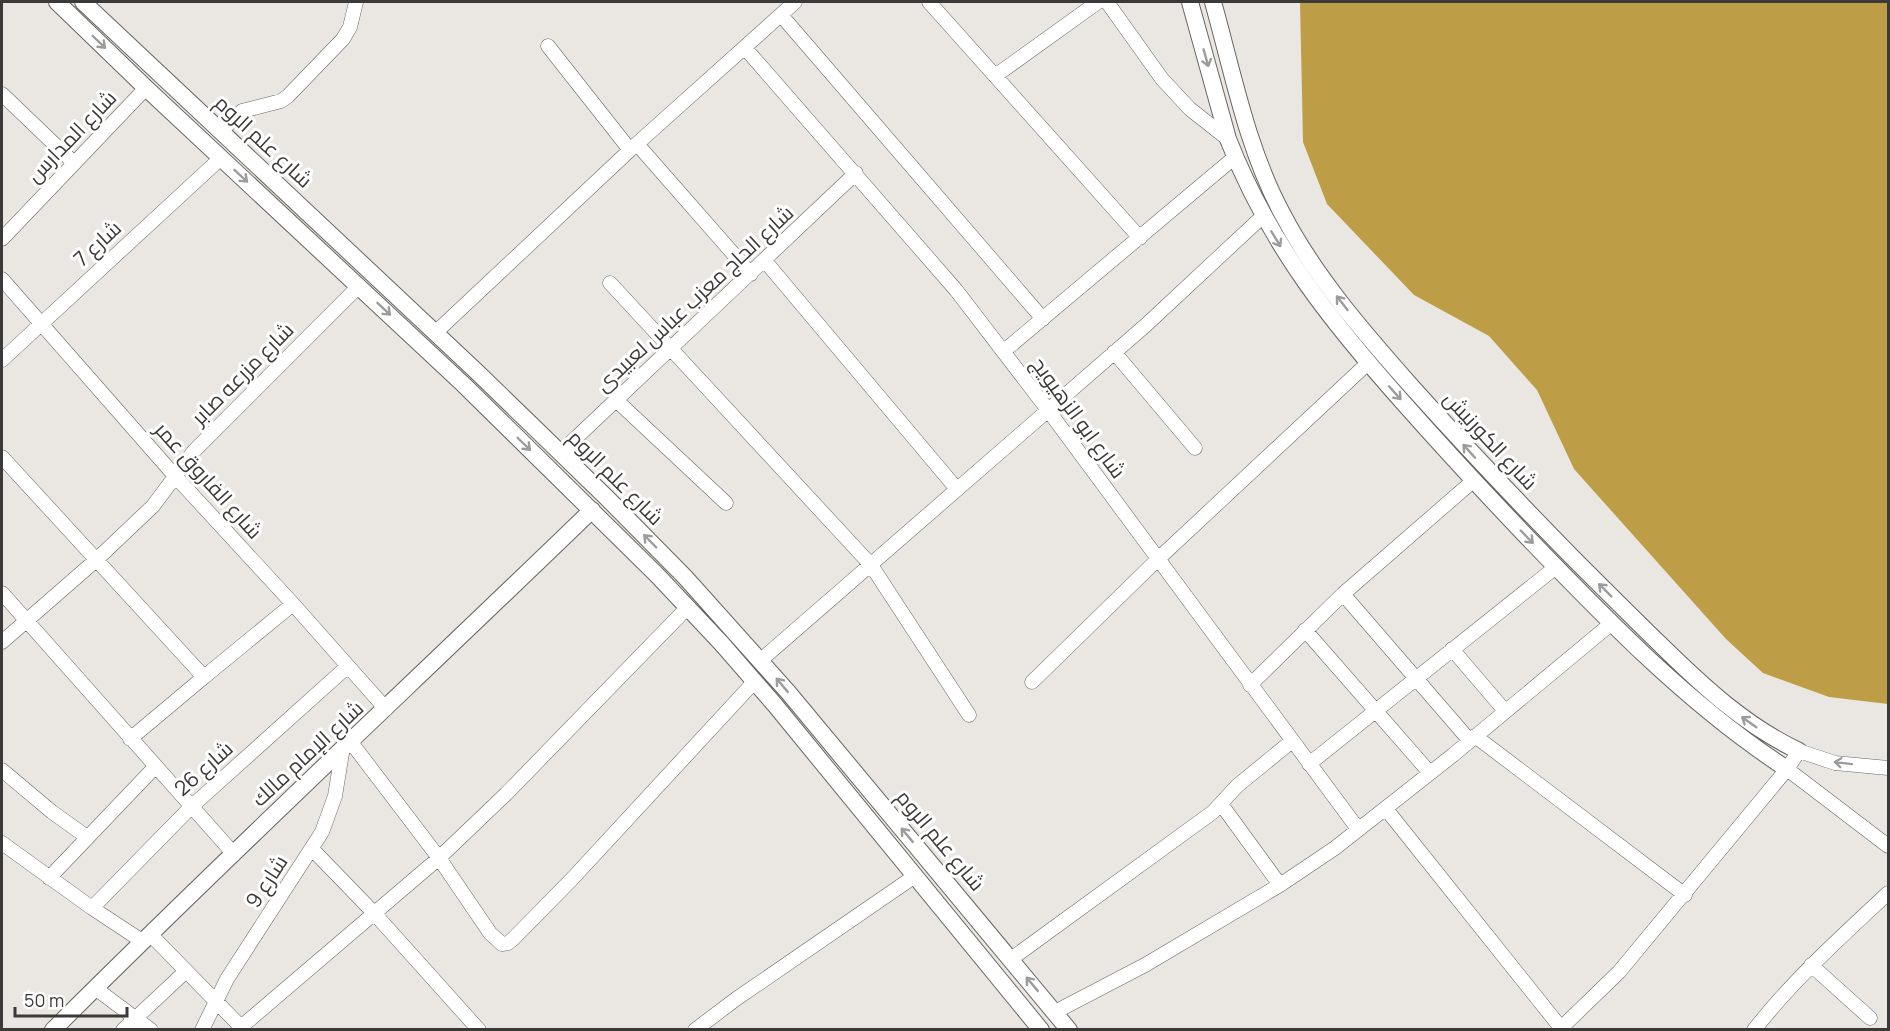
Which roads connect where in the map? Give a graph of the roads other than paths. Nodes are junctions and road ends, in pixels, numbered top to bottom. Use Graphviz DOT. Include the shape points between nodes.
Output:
graph roads {
  1 [pos="57,2"];
  2 [pos="83,2"];
  3 [pos="356,2"];
  4 [pos="795,2"];
  5 [pos="929,2"];
  6 [pos="1098,2"];
  7 [pos="1107,2"];
  8 [pos="1190,2"];
  9 [pos="1213,2"];
  10 [pos="781,15"];
  11 [pos="548,46"];
  12 [pos="745,48"];
  13 [pos="995,76"];
  14 [pos="146,88"];
  15 [pos="2,94"];
  16 [pos="196,108"];
  17 [pos="183,122"];
  18 [pos="1247,126"];
  19 [pos="221,131"];
  20 [pos="1227,135"];
  21 [pos="634,147"];
  22 [pos="1235,157"];
  23 [pos="221,158"];
  24 [pos="74,164"];
  25 [pos="855,173"];
  26 [pos="1263,216"];
  27 [pos="2,217"];
  28 [pos="12,228"];
  29 [pos="2,238"];
  30 [pos="1140,238"];
  31 [pos="765,261"];
  32 [pos="751,274"];
  33 [pos="2,279"];
  34 [pos="610,283"];
  35 [pos="359,286"];
  36 [pos="1042,319"];
  37 [pos="41,323"];
  38 [pos="435,333"];
  39 [pos="670,350"];
  40 [pos="1004,351"];
  41 [pos="1114,352"];
  42 [pos="2,360"];
  43 [pos="1368,363"];
  44 [pos="476,371"];
  45 [pos="464,385"];
  46 [pos="616,400"];
  47 [pos="1048,410"];
  48 [pos="1194,448"];
  49 [pos="560,453"];
  50 [pos="2,457"];
  51 [pos="175,476"];
  52 [pos="1473,481"];
  53 [pos="956,488"];
  54 [pos="726,503"];
  55 [pos="592,510"];
  56 [pos="1157,560"];
  57 [pos="95,561"];
  58 [pos="871,565"];
  59 [pos="1556,567"];
  60 [pos="2,593"];
  61 [pos="1343,594"];
  62 [pos="293,603"];
  63 [pos="688,607"];
  64 [pos="26,621"];
  65 [pos="1612,623"];
  66 [pos="1305,630"];
  67 [pos="2,642"];
  68 [pos="1452,649"];
  69 [pos="761,660"];
  70 [pos="348,666"];
  71 [pos="204,677"];
  72 [pos="1416,678"];
  73 [pos="755,681"];
  74 [pos="1032,682"];
  75 [pos="1250,685"];
  76 [pos="386,709"];
  77 [pos="1376,711"];
  78 [pos="1505,711"];
  79 [pos="969,715"];
  80 [pos="1473,738"];
  81 [pos="130,739"];
  82 [pos="1292,741"];
  83 [pos="347,744"];
  84 [pos="1799,751"];
  85 [pos="1309,764"];
  86 [pos="155,767"];
  87 [pos="1888,768"];
  88 [pos="1787,769"];
  89 [pos="2,770"];
  90 [pos="1430,773"];
  91 [pos="861,779"];
  92 [pos="845,791"];
  93 [pos="1221,804"];
  94 [pos="191,807"];
  95 [pos="1386,809"];
  96 [pos="1358,830"];
  97 [pos="87,837"];
  98 [pos="2,843"];
  99 [pos="1888,846"];
  100 [pos="312,849"];
  101 [pos="233,853"];
  102 [pos="439,858"];
  103 [pos="915,876"];
  104 [pos="49,878"];
  105 [pos="1280,885"];
  106 [pos="1888,893"];
  107 [pos="1685,895"];
  108 [pos="92,908"];
  109 [pos="374,913"];
  110 [pos="146,938"];
  111 [pos="1011,959"];
  112 [pos="1811,965"];
  113 [pos="186,971"];
  114 [pos="95,988"];
  115 [pos="215,1001"];
  116 [pos="1055,1012"];
  117 [pos="135,1017"];
  118 [pos="1870,1018"];
  119 [pos="1034,1027"];
  120 [pos="242,1028"];
  121 [pos="53,1029"];
  122 [pos="123,1029"];
  123 [pos="151,1029"];
  124 [pos="202,1029"];
  125 [pos="478,1029"];
  126 [pos="695,1029"];
  127 [pos="1069,1029"];
  128 [pos="1560,1029"];
  129 [pos="1754,1029"];
  1 -- 14 [label="street, شارع علم الروم, one-way"];
  2 -- 16 [label="street, شارع علم الروم"];
  3 -- 19 [label="street" via="350,27 342,39 288,96 242,111"];
  4 -- 10 [label="street"];
  5 -- 13 [label="street"];
  6 -- 13 [label="street"];
  7 -- 20 [label="street" via="1162,79 1190,109"];
  8 -- 20 [label="street, شارع الكورنيش, one-way"];
  9 -- 18 [label="street, شارع الكورنيش"];
  10 -- 12 [label="street"];
  10 -- 36 [label="street"];
  11 -- 21 [label="street"];
  12 -- 21 [label="street"];
  12 -- 25 [label="street, شارع ابو الزهيويج"];
  13 -- 30 [label="street"];
  14 -- 17 [label="street, شارع علم الروم"];
  14 -- 24 [label="street, شارع المدارس"];
  15 -- 24 [label="street"];
  16 -- 17 [label="street"];
  16 -- 19 [label="street, شارع علم الروم"];
  17 -- 23 [label="street, شارع علم الروم"];
  18 -- 20 [label="street"];
  84 -- 18 [label="street, شارع الكورنيش, one-way" via="1748,722 1702,685 1486,469 1381,352 1319,274 1293,234"];
  19 -- 38 [label="street, شارع علم الروم"];
  20 -- 22 [label="street, شارع الكورنيش"];
  21 -- 32 [label="street"];
  21 -- 38 [label="street"];
  22 -- 26 [label="street, شارع الكورنيش"];
  22 -- 30 [label="street"];
  23 -- 35 [label="street, شارع علم الروم, one-way"];
  23 -- 37 [label="street, شارع 7"];
  24 -- 28 [label="street, شارع المدارس"];
  25 -- 31 [label="street, شارع الحاج معزب عباس لعبيدى"];
  25 -- 40 [label="street, شارع ابو الزهيويج"];
  26 -- 41 [label="street"];
  26 -- 43 [label="street, شارع الكورنيش, one-way" via="1303,281"];
  27 -- 28 [label="street"];
  28 -- 29 [label="street, شارع المدارس"];
  30 -- 36 [label="street"];
  31 -- 32 [label="street, شارع الحاج معزب عباس لعبيدى"];
  31 -- 53 [label="street"];
  32 -- 39 [label="street, شارع الحاج معزب عباس لعبيدى"];
  33 -- 37 [label="street, شارع الفاروق عمر"];
  34 -- 39 [label="street"];
  35 -- 45 [label="street, شارع علم الروم, one-way"];
  35 -- 51 [label="street, شارع مزرعه صابر" via="194,451"];
  36 -- 40 [label="street"];
  37 -- 42 [label="street, شارع 7"];
  37 -- 51 [label="street, شارع الفاروق عمر"];
  38 -- 44 [label="street, شارع علم الروم"];
  39 -- 46 [label="street, شارع الحاج معزب عباس لعبيدى"];
  39 -- 58 [label="street"];
  40 -- 47 [label="street, شارع ابو الزهيويج"];
  41 -- 47 [label="street"];
  41 -- 48 [label="street"];
  43 -- 52 [label="street, شارع الكورنيش, one-way"];
  43 -- 56 [label="street"];
  44 -- 45 [label="street"];
  44 -- 49 [label="street, شارع علم الروم"];
  45 -- 55 [label="street, شارع علم الروم, one-way"];
  46 -- 49 [label="street, شارع الحاج معزب عباس لعبيدى"];
  46 -- 54 [label="street"];
  47 -- 53 [label="street"];
  47 -- 56 [label="street, شارع ابو الزهيويج"];
  69 -- 49 [label="street, شارع علم الروم, one-way" via="646,537"];
  50 -- 57 [label="street"];
  51 -- 57 [label="street, شارع مزرعه صابر" via="153,506"];
  51 -- 62 [label="street, شارع الفاروق عمر"];
  52 -- 59 [label="street, شارع الكورنيش, one-way"];
  52 -- 61 [label="street"];
  53 -- 58 [label="street"];
  55 -- 63 [label="street, شارع علم الروم"];
  55 -- 76 [label="street, شارع الإمام مالك"];
  56 -- 74 [label="street"];
  56 -- 75 [label="street, شارع ابو الزهيويج"];
  57 -- 64 [label="street, شارع مزرعه صابر"];
  57 -- 71 [label="street"];
  58 -- 69 [label="street"];
  58 -- 79 [label="street"];
  59 -- 65 [label="street, شارع الكورنيش"];
  59 -- 68 [label="street"];
  60 -- 64 [label="street"];
  61 -- 66 [label="street"];
  61 -- 72 [label="street"];
  62 -- 70 [label="street, شارع الفاروق عمر"];
  62 -- 71 [label="street"];
  63 -- 73 [label="street, شارع علم الروم"];
  63 -- 102 [label="street"];
  64 -- 67 [label="street, شارع مزرعه صابر"];
  64 -- 81 [label="street"];
  65 -- 78 [label="street"];
  65 -- 88 [label="street, شارع الكورنيش" via="1714,716"];
  66 -- 75 [label="street"];
  66 -- 77 [label="street"];
  68 -- 72 [label="street"];
  68 -- 78 [label="street"];
  91 -- 69 [label="street, شارع علم الروم, one-way"];
  70 -- 76 [label="street, شارع الفاروق عمر"];
  70 -- 94 [label="street, شارع 26"];
  71 -- 81 [label="street"];
  72 -- 77 [label="street"];
  72 -- 80 [label="street"];
  73 -- 92 [label="street, شارع علم الروم"];
  73 -- 102 [label="street" via="508,943 502,944 490,933"];
  75 -- 82 [label="street, شارع ابو الزهيويج"];
  76 -- 83 [label="street, شارع الإمام مالك"];
  77 -- 85 [label="street"];
  77 -- 90 [label="street"];
  78 -- 80 [label="street"];
  80 -- 90 [label="street"];
  80 -- 107 [label="street"];
  81 -- 86 [label="street"];
  82 -- 85 [label="street, شارع ابو الزهيويج"];
  82 -- 93 [label="street"];
  83 -- 100 [label="street, شارع 9" via="326,823"];
  83 -- 101 [label="street, شارع الإمام مالك"];
  83 -- 102 [label="street"];
  87 -- 84 [label="street, شارع الكورنيش, one-way" via="1835,763"];
  84 -- 88 [label="street"];
  85 -- 96 [label="street, شارع ابو الزهيويج"];
  86 -- 94 [label="street"];
  86 -- 97 [label="street"];
  88 -- 99 [label="street"];
  88 -- 107 [label="street"];
  89 -- 97 [label="street"];
  90 -- 95 [label="street"];
  91 -- 92 [label="street"];
  111 -- 91 [label="street, شارع علم الروم, one-way"];
  92 -- 103 [label="street, شارع علم الروم"];
  93 -- 105 [label="street"];
  93 -- 111 [label="street"];
  94 -- 101 [label="street"];
  94 -- 108 [label="street, شارع 26"];
  95 -- 96 [label="street"];
  95 -- 128 [label="street"];
  96 -- 105 [label="street"];
  97 -- 104 [label="street"];
  98 -- 104 [label="street"];
  100 -- 109 [label="street"];
  100 -- 115 [label="street, شارع 9"];
  101 -- 110 [label="street, شارع الإمام مالك"];
  102 -- 109 [label="street"];
  103 -- 119 [label="street, شارع علم الروم"];
  103 -- 126 [label="street"];
  104 -- 108 [label="street"];
  105 -- 116 [label="street" via="1145,965"];
  106 -- 112 [label="street"];
  107 -- 128 [label="street" via="1619,972"];
  108 -- 110 [label="street"];
  109 -- 120 [label="street"];
  109 -- 125 [label="street"];
  110 -- 113 [label="street"];
  110 -- 114 [label="street, شارع الإمام مالك"];
  116 -- 111 [label="street, شارع علم الروم, one-way"];
  112 -- 118 [label="street"];
  112 -- 129 [label="street"];
  113 -- 115 [label="street"];
  113 -- 117 [label="street"];
  114 -- 117 [label="street"];
  114 -- 121 [label="street, شارع الإمام مالك"];
  115 -- 120 [label="street"];
  115 -- 124 [label="street, شارع 9"];
  116 -- 127 [label="street, شارع علم الروم"];
  117 -- 122 [label="street"];
  117 -- 123 [label="street"];
}
